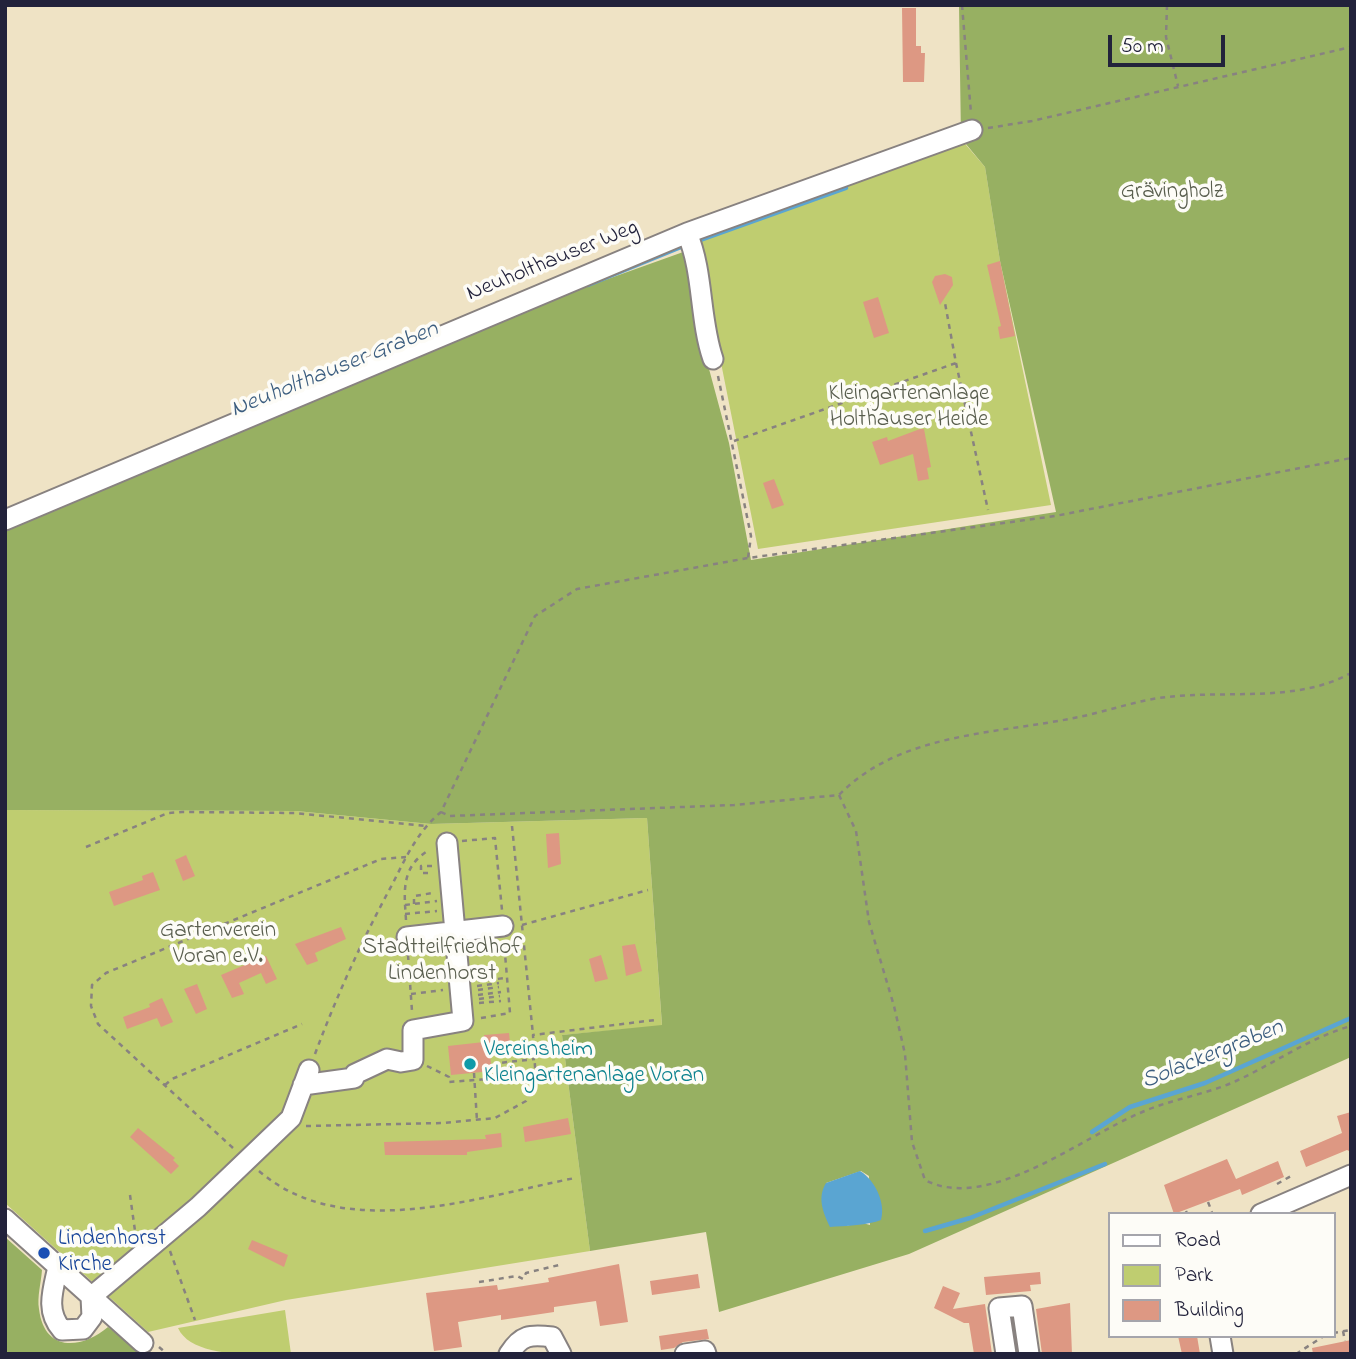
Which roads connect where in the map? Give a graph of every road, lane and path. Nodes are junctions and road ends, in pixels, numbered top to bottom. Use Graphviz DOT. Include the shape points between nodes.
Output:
graph roads {
  1 [pos="962,5"];
  2 [pos="1167,5"];
  3 [pos="1351,47"];
  4 [pos="1178,86"];
  5 [pos="972,130"];
  6 [pos="687,233"];
  7 [pos="945,303"];
  8 [pos="713,359"];
  9 [pos="956,363"];
  10 [pos="734,441"];
  11 [pos="1351,458"];
  12 [pos="988,510"];
  13 [pos="5,520"];
  14 [pos="748,558"];
  15 [pos="1351,673"];
  16 [pos="839,795"];
  17 [pos="440,812"];
  18 [pos="426,826"];
  19 [pos="512,827"];
  20 [pos="447,843"];
  21 [pos="86,847"];
  22 [pos="406,858"];
  23 [pos="648,890"];
  24 [pos="414,904"];
  25 [pos="405,905"];
  26 [pos="453,909"];
  27 [pos="405,914"];
  28 [pos="513,925"];
  29 [pos="407,937"];
  30 [pos="456,941"];
  31 [pos="495,946"];
  32 [pos="489,970"];
  33 [pos="478,971"];
  34 [pos="507,978"];
  35 [pos="490,980"];
  36 [pos="480,981"];
  37 [pos="499,985"];
  38 [pos="411,994"];
  39 [pos="469,996"];
  40 [pos="655,1020"];
  41 [pos="302,1024"];
  42 [pos="1351,1026"];
  43 [pos="413,1030"];
  44 [pos="533,1035"];
  45 [pos="536,1059"];
  46 [pos="474,1073"];
  47 [pos="446,1076"];
  48 [pos="306,1078"];
  49 [pos="474,1080"];
  50 [pos="165,1085"];
  51 [pos="291,1118"];
  52 [pos="477,1121"];
  53 [pos="222,1138"];
  54 [pos="246,1160"];
  55 [pos="1351,1175"];
  56 [pos="1292,1177"];
  57 [pos="575,1178"];
  58 [pos="1276,1184"];
  59 [pos="130,1195"];
  60 [pos="1208,1202"];
  61 [pos="1212,1212"];
  62 [pos="1266,1212"];
  63 [pos="5,1219"];
  64 [pos="165,1235"];
  65 [pos="140,1255"];
  66 [pos="563,1264"];
  67 [pos="58,1267"];
  68 [pos="523,1279"];
  69 [pos="479,1282"];
  70 [pos="523,1286"];
  71 [pos="92,1297"];
  72 [pos="195,1320"];
  73 [pos="1351,1330"];
  74 [pos="1343,1331"];
  75 [pos="1335,1333"];
  76 [pos="1321,1338"];
  77 [pos="1345,1341"];
  78 [pos="143,1343"];
  79 [pos="705,1352"];
  80 [pos="509,1354"];
  81 [pos="561,1354"];
  82 [pos="685,1354"];
  83 [pos="1006,1354"];
  84 [pos="1029,1354"];
  85 [pos="1296,1354"];
  1 -- 5 [label="path"];
  2 -- 4 [label="path" via="1166,37"];
  3 -- 4 [label="path"];
  4 -- 5 [label="path" via="1032,121"];
  5 -- 6 [label="street, Neuholthauser Weg"];
  6 -- 8 [label="street" via="697,262"];
  6 -- 13 [label="street, Neuholthauser Weg"];
  7 -- 9 [label="path"];
  8 -- 10 [label="path"];
  9 -- 10 [label="path"];
  9 -- 12 [label="path"];
  10 -- 14 [label="path" via="751,536"];
  11 -- 14 [label="path" via="1055,516"];
  14 -- 17 [label="path" via="577,589 535,617"];
  15 -- 16 [label="path" via="1314,688 1165,697 905,751 854,780"];
  16 -- 17 [label="path" via="734,805 449,816"];
  16 -- 42 [label="path" via="856,831 869,922 905,1054 912,1142 925,1180 941,1188 966,1190 1034,1168 1139,1113 1238,1080 1281,1054"];
  17 -- 18 [label="path"];
  18 -- 21 [label="path" via="295,813 182,812 168,813"];
  18 -- 22 [label="path"];
  19 -- 28 [label="path"];
  20 -- 25 [label="path" via="412,863 405,881"];
  20 -- 26 [label="street"];
  20 -- 28 [label="path" via="495,838"];
  22 -- 48 [label="path" via="364,937"];
  22 -- 50 [label="path" via="381,859 96,978 91,1006 98,1024"];
  23 -- 28 [label="path"];
  24 -- 24 [label="path" via="440,901 439,893 414,896"];
  24 -- 25 [label="path"];
  25 -- 27 [label="path"];
  26 -- 27 [label="path"];
  26 -- 30 [label="street"];
  27 -- 29 [label="path"];
  28 -- 30 [label="street"];
  28 -- 34 [label="path"];
  28 -- 44 [label="path"];
  29 -- 30 [label="street"];
  29 -- 38 [label="path"];
  30 -- 31 [label="path"];
  30 -- 39 [label="street"];
  32 -- 35 [label="path"];
  33 -- 36 [label="path"];
  34 -- 35 [label="path"];
  34 -- 39 [label="path" via="510,1013"];
  35 -- 36 [label="path"];
  36 -- 39 [label="path"];
  37 -- 39 [label="path"];
  38 -- 39 [label="path"];
  38 -- 43 [label="path"];
  39 -- 39 [label="path" via="500,996"];
  39 -- 43 [label="street"];
  40 -- 44 [label="path"];
  41 -- 50 [label="path"];
  43 -- 48 [label="street" via="412,1060 387,1059 354,1078"];
  44 -- 45 [label="path"];
  45 -- 49 [label="path" via="499,1063 501,1078"];
  45 -- 52 [label="path" via="536,1082 526,1101 504,1115"];
  46 -- 49 [label="path"];
  47 -- 49 [label="path" via="449,1082"];
  48 -- 51 [label="street"];
  49 -- 52 [label="path"];
  50 -- 53 [label="path"];
  51 -- 52 [label="path" via="308,1127 326,1128"];
  51 -- 54 [label="street"];
  54 -- 57 [label="path" via="303,1199 357,1211 392,1211"];
  54 -- 64 [label="street"];
  55 -- 62 [label="street"];
  56 -- 58 [label="path"];
  59 -- 65 [label="path"];
  60 -- 61 [label="path"];
  63 -- 67 [label="street"];
  64 -- 65 [label="street"];
  64 -- 72 [label="path"];
  65 -- 71 [label="street"];
  66 -- 68 [label="path" via="538,1268"];
  67 -- 71 [label="street"];
  67 -- 71 [label="street" via="51,1310 62,1330 83,1329 92,1317"];
  68 -- 69 [label="path"];
  68 -- 70 [label="path"];
  71 -- 78 [label="street"];
  73 -- 74 [label="path"];
  74 -- 75 [label="path"];
  74 -- 77 [label="path"];
  76 -- 85 [label="path"];
  79 -- 82 [label="street"];
  80 -- 81 [label="street" via="517,1340 530,1334 552,1337"];
  83 -- 84 [label="street" via="999,1308 1022,1306"];
}
